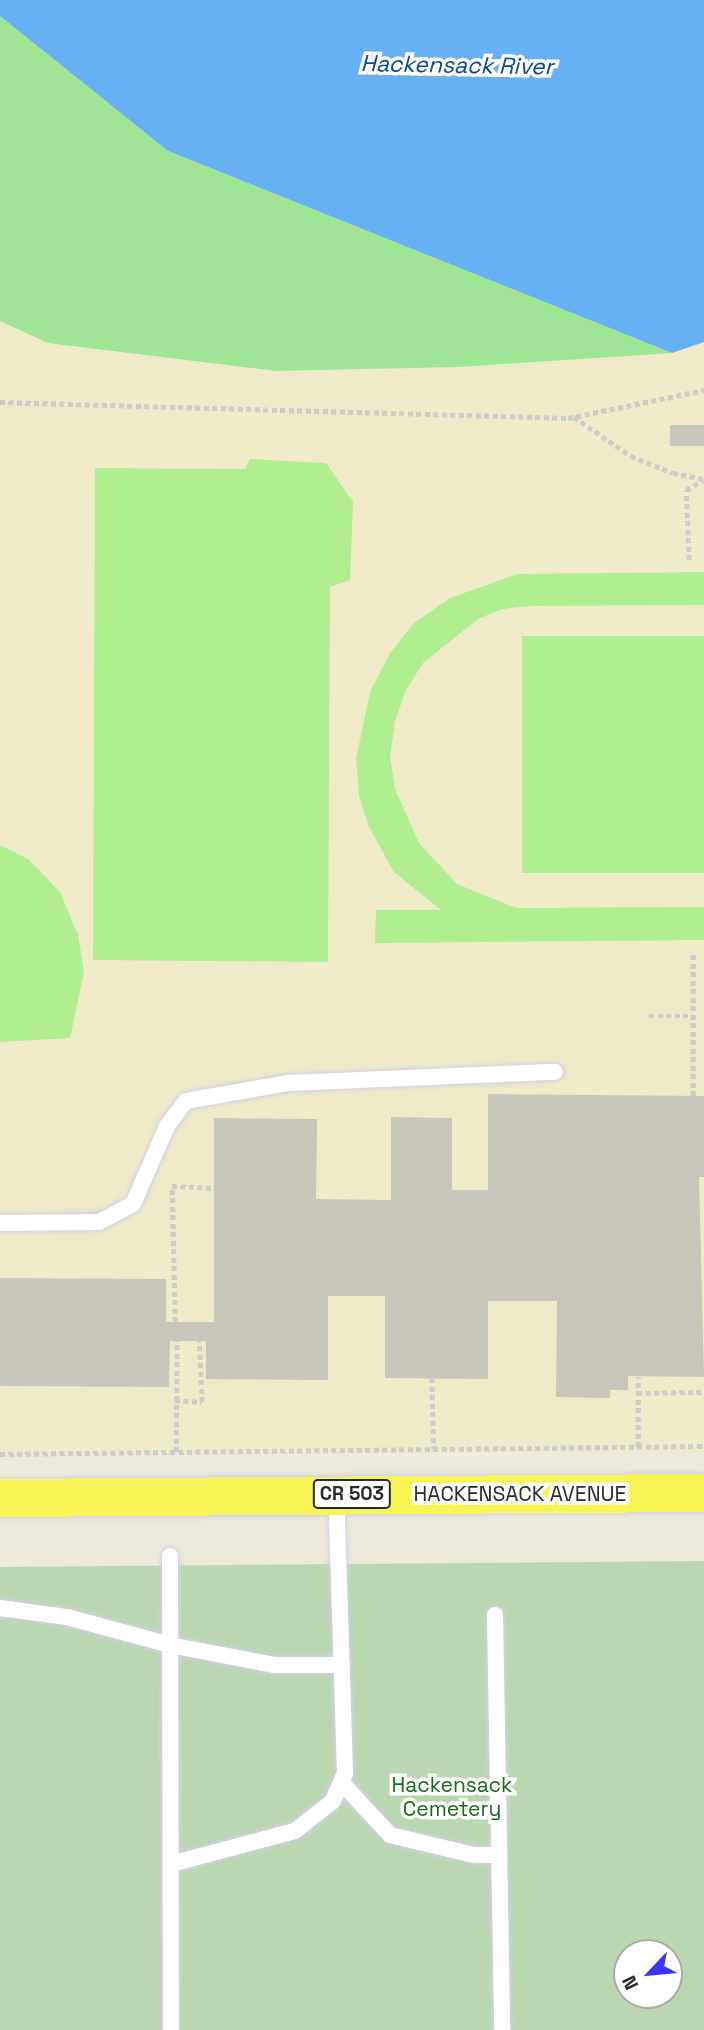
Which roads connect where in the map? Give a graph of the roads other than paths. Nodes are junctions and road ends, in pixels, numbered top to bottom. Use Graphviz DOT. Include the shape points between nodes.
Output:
graph roads {
  1 [pos="555,1072"];
  2 [pos="0,1223"];
  3 [pos="704,1493"];
  4 [pos="336,1494"];
  5 [pos="0,1498"];
  6 [pos="170,1556"];
  7 [pos="0,1608"];
  8 [pos="495,1615"];
  9 [pos="170,1645"];
  10 [pos="342,1665"];
  11 [pos="341,1782"];
  12 [pos="499,1855"];
  13 [pos="171,1864"];
  14 [pos="171,2030"];
  15 [pos="502,2030"];
  1 -- 2 [label="lane" via="288,1083 186,1101 167,1126 133,1204 99,1223"];
  3 -- 4 [label="main road, HACKENSACK AVENUE / CR 503"];
  4 -- 5 [label="main road, HACKENSACK AVENUE / CR 503"];
  4 -- 10 [label="lane"];
  6 -- 9 [label="lane"];
  7 -- 9 [label="lane" via="67,1617"];
  8 -- 12 [label="lane"];
  9 -- 10 [label="lane" via="275,1665"];
  9 -- 13 [label="lane"];
  10 -- 11 [label="lane" via="345,1773"];
  11 -- 12 [label="lane" via="390,1836 474,1855"];
  11 -- 13 [label="lane" via="332,1801 295,1831"];
  12 -- 15 [label="lane"];
  13 -- 14 [label="lane"];
}
